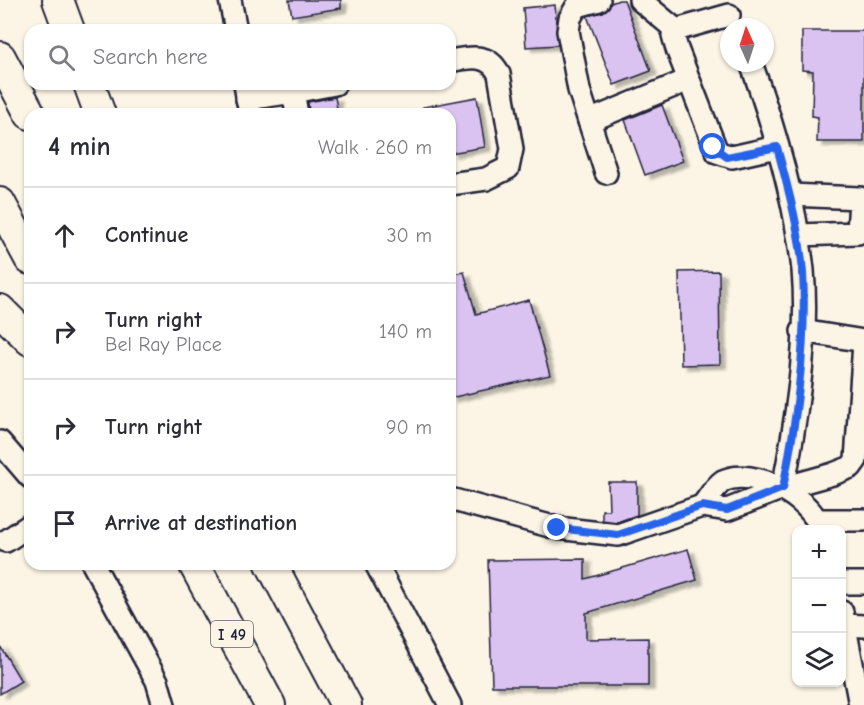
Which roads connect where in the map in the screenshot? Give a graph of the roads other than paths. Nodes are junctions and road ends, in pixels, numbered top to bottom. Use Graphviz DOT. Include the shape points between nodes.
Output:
graph roads {
  1 [pos="58,0"];
  2 [pos="230,0"];
  3 [pos="598,0"];
  4 [pos="640,0"];
  5 [pos="729,14"];
  6 [pos="67,24"];
  7 [pos="235,24"];
  8 [pos="676,30"];
  9 [pos="0,57"];
  10 [pos="456,60"];
  11 [pos="754,72"];
  12 [pos="688,80"];
  13 [pos="91,90"];
  14 [pos="304,90"];
  15 [pos="293,92"];
  16 [pos="248,99"];
  17 [pos="27,108"];
  18 [pos="98,108"];
  19 [pos="296,108"];
  20 [pos="589,121"];
  21 [pos="777,147"];
  22 [pos="606,173"];
  23 [pos="456,183"];
  24 [pos="790,195"];
  25 [pos="0,203"];
  26 [pos="798,235"];
  27 [pos="24,248"];
  28 [pos="0,310"];
  29 [pos="802,331"];
  30 [pos="24,334"];
  31 [pos="864,342"];
  32 [pos="0,442"];
  33 [pos="857,468"];
  34 [pos="24,470"];
  35 [pos="783,488"];
  36 [pos="456,501"];
  37 [pos="864,520"];
  38 [pos="819,525"];
  39 [pos="24,529"];
  40 [pos="6,541"];
  41 [pos="96,570"];
  42 [pos="197,570"];
  43 [pos="274,570"];
  44 [pos="379,570"];
  45 [pos="846,583"];
  46 [pos="864,584"];
  47 [pos="850,621"];
  48 [pos="164,705"];
  49 [pos="270,705"];
  50 [pos="346,705"];
  51 [pos="450,705"];
  52 [pos="860,705"];
  1 -- 6 [label="highway"];
  2 -- 7 [label="street"];
  3 -- 20 [label="street" via="577,6 568,31"];
  4 -- 8 [label="street"];
  5 -- 8 [label="street"];
  8 -- 12 [label="street" via="674,40"];
  9 -- 17 [label="highway"];
  10 -- 23 [label="street" via="485,58 494,64 512,149 508,168 497,175"];
  11 -- 21 [label="street"];
  12 -- 20 [label="street"];
  12 -- 21 [label="street" via="717,152 732,157"];
  13 -- 18 [label="highway"];
  14 -- 15 [label="street"];
  15 -- 16 [label="street"];
  15 -- 19 [label="street"];
  20 -- 22 [label="street"];
  21 -- 24 [label="street"];
  24 -- 26 [label="street"];
  24 -- 26 [label="street" via="860,198 858,233"];
  25 -- 27 [label="highway"];
  26 -- 29 [label="street" via="803,273"];
  28 -- 30 [label="highway"];
  29 -- 31 [label="street"];
  29 -- 35 [label="street" via="795,427"];
  31 -- 33 [label="street"];
  32 -- 34 [label="street"];
  33 -- 35 [label="street"];
  35 -- 36 [label="street" via="727,510 702,506 618,535 557,528"];
  35 -- 38 [label="street"];
  37 -- 38 [label="street"];
  39 -- 40 [label="street"];
  41 -- 48 [label="street" via="157,681"];
  42 -- 49 [label="highway, I 49"];
  43 -- 50 [label="highway"];
  44 -- 51 [label="street"];
  45 -- 46 [label="street"];
  47 -- 52 [label="street"];
}
